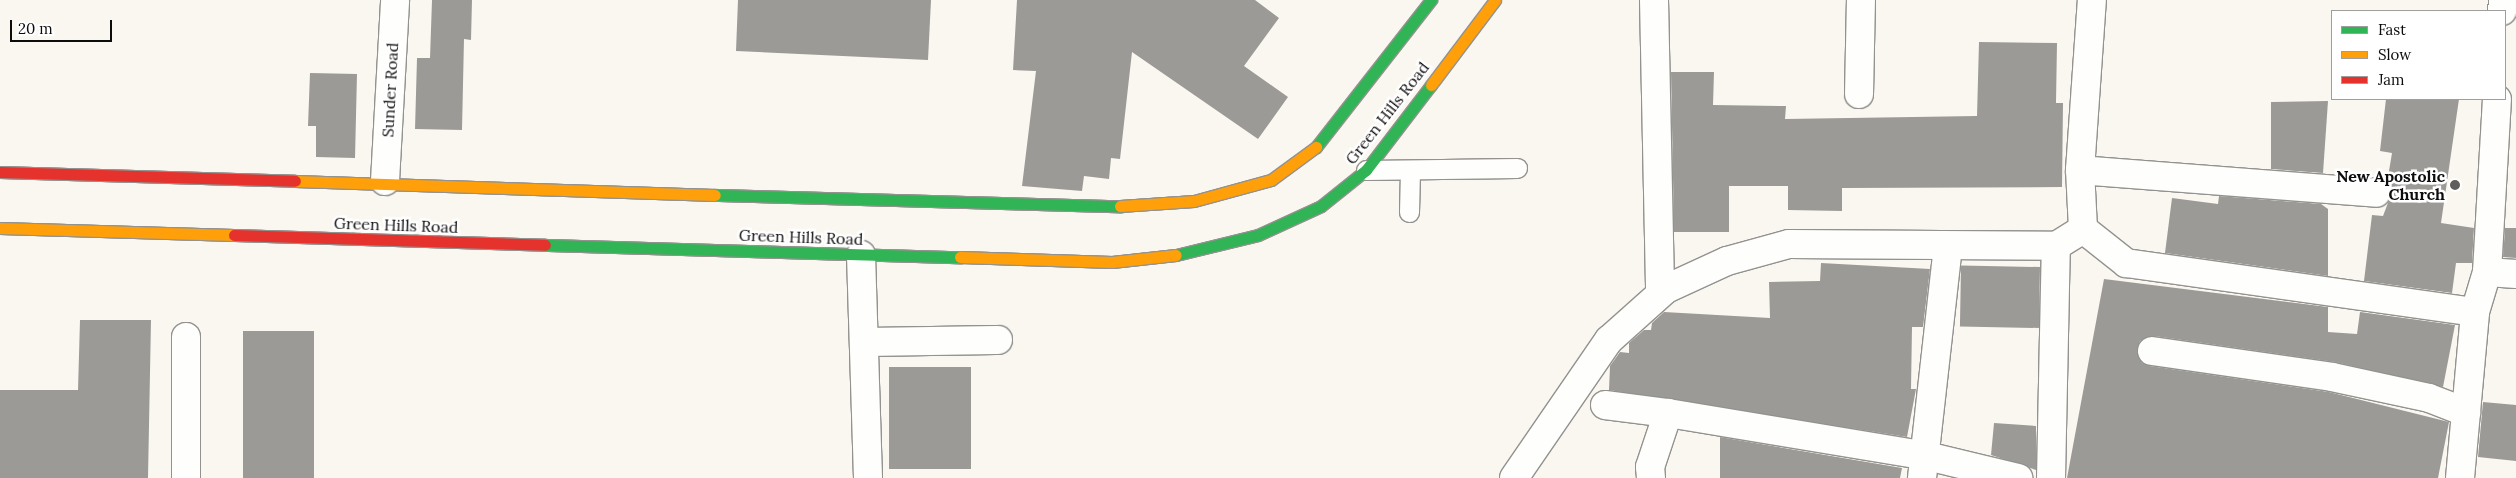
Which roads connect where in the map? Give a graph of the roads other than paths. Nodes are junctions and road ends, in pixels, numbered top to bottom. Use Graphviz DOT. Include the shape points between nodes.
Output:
graph roads {
  1 [pos="395,0"];
  2 [pos="1431,0"];
  3 [pos="1495,0"];
  4 [pos="1654,0"];
  5 [pos="1861,0"];
  6 [pos="2092,0"];
  7 [pos="1859,94"];
  8 [pos="2497,100"];
  9 [pos="2505,165"];
  10 [pos="1517,168"];
  11 [pos="1366,170"];
  12 [pos="1410,170"];
  13 [pos="2080,170"];
  14 [pos="0,172"];
  15 [pos="384,181"];
  16 [pos="2376,193"];
  17 [pos="1409,212"];
  18 [pos="0,228"];
  19 [pos="2083,229"];
  20 [pos="1948,246"];
  21 [pos="2056,246"];
  22 [pos="861,255"];
  23 [pos="2487,272"];
  24 [pos="2516,274"];
  25 [pos="1660,293"];
  26 [pos="2475,312"];
  27 [pos="186,337"];
  28 [pos="998,340"];
  29 [pos="864,342"];
  30 [pos="2152,351"];
  31 [pos="1568,399"];
  32 [pos="2466,412"];
  33 [pos="1668,413"];
  34 [pos="1925,467"];
  35 [pos="186,478"];
  36 [pos="868,478"];
  37 [pos="1514,478"];
  38 [pos="1651,478"];
  39 [pos="2018,478"];
  40 [pos="2051,478"];
  41 [pos="2460,478"];
  1 -- 15 [label="street, Sunder Road"];
  2 -- 15 [label="street" via="1312,152 1271,180 1194,201 1097,207"];
  3 -- 11 [label="street, Green Hills Road"];
  4 -- 25 [label="street"];
  5 -- 7 [label="street"];
  6 -- 13 [label="street"];
  8 -- 9 [label="street"];
  9 -- 23 [label="street"];
  10 -- 12 [label="lane"];
  11 -- 12 [label="lane"];
  11 -- 22 [label="street, Green Hills Road" via="1321,206 1258,235 1186,254 1112,262"];
  12 -- 17 [label="lane" via="1418,188"];
  13 -- 16 [label="street"];
  13 -- 19 [label="street"];
  14 -- 15 [label="street"];
  18 -- 22 [label="street, Green Hills Road"];
  19 -- 21 [label="street"];
  19 -- 26 [label="street" via="2126,263"];
  20 -- 21 [label="street"];
  20 -- 25 [label="street" via="1789,244 1727,261"];
  20 -- 34 [label="street"];
  21 -- 40 [label="street"];
  22 -- 29 [label="street"];
  23 -- 24 [label="street"];
  23 -- 26 [label="street"];
  25 -- 31 [label="street" via="1609,340"];
  26 -- 32 [label="street"];
  27 -- 35 [label="street"];
  28 -- 29 [label="street"];
  29 -- 36 [label="street"];
  30 -- 32 [label="street" via="2332,377 2429,398"];
  31 -- 33 [label="street"];
  31 -- 37 [label="street"];
  32 -- 41 [label="street"];
  33 -- 34 [label="street"];
  33 -- 38 [label="street" via="1650,468"];
  34 -- 39 [label="street"];
}
